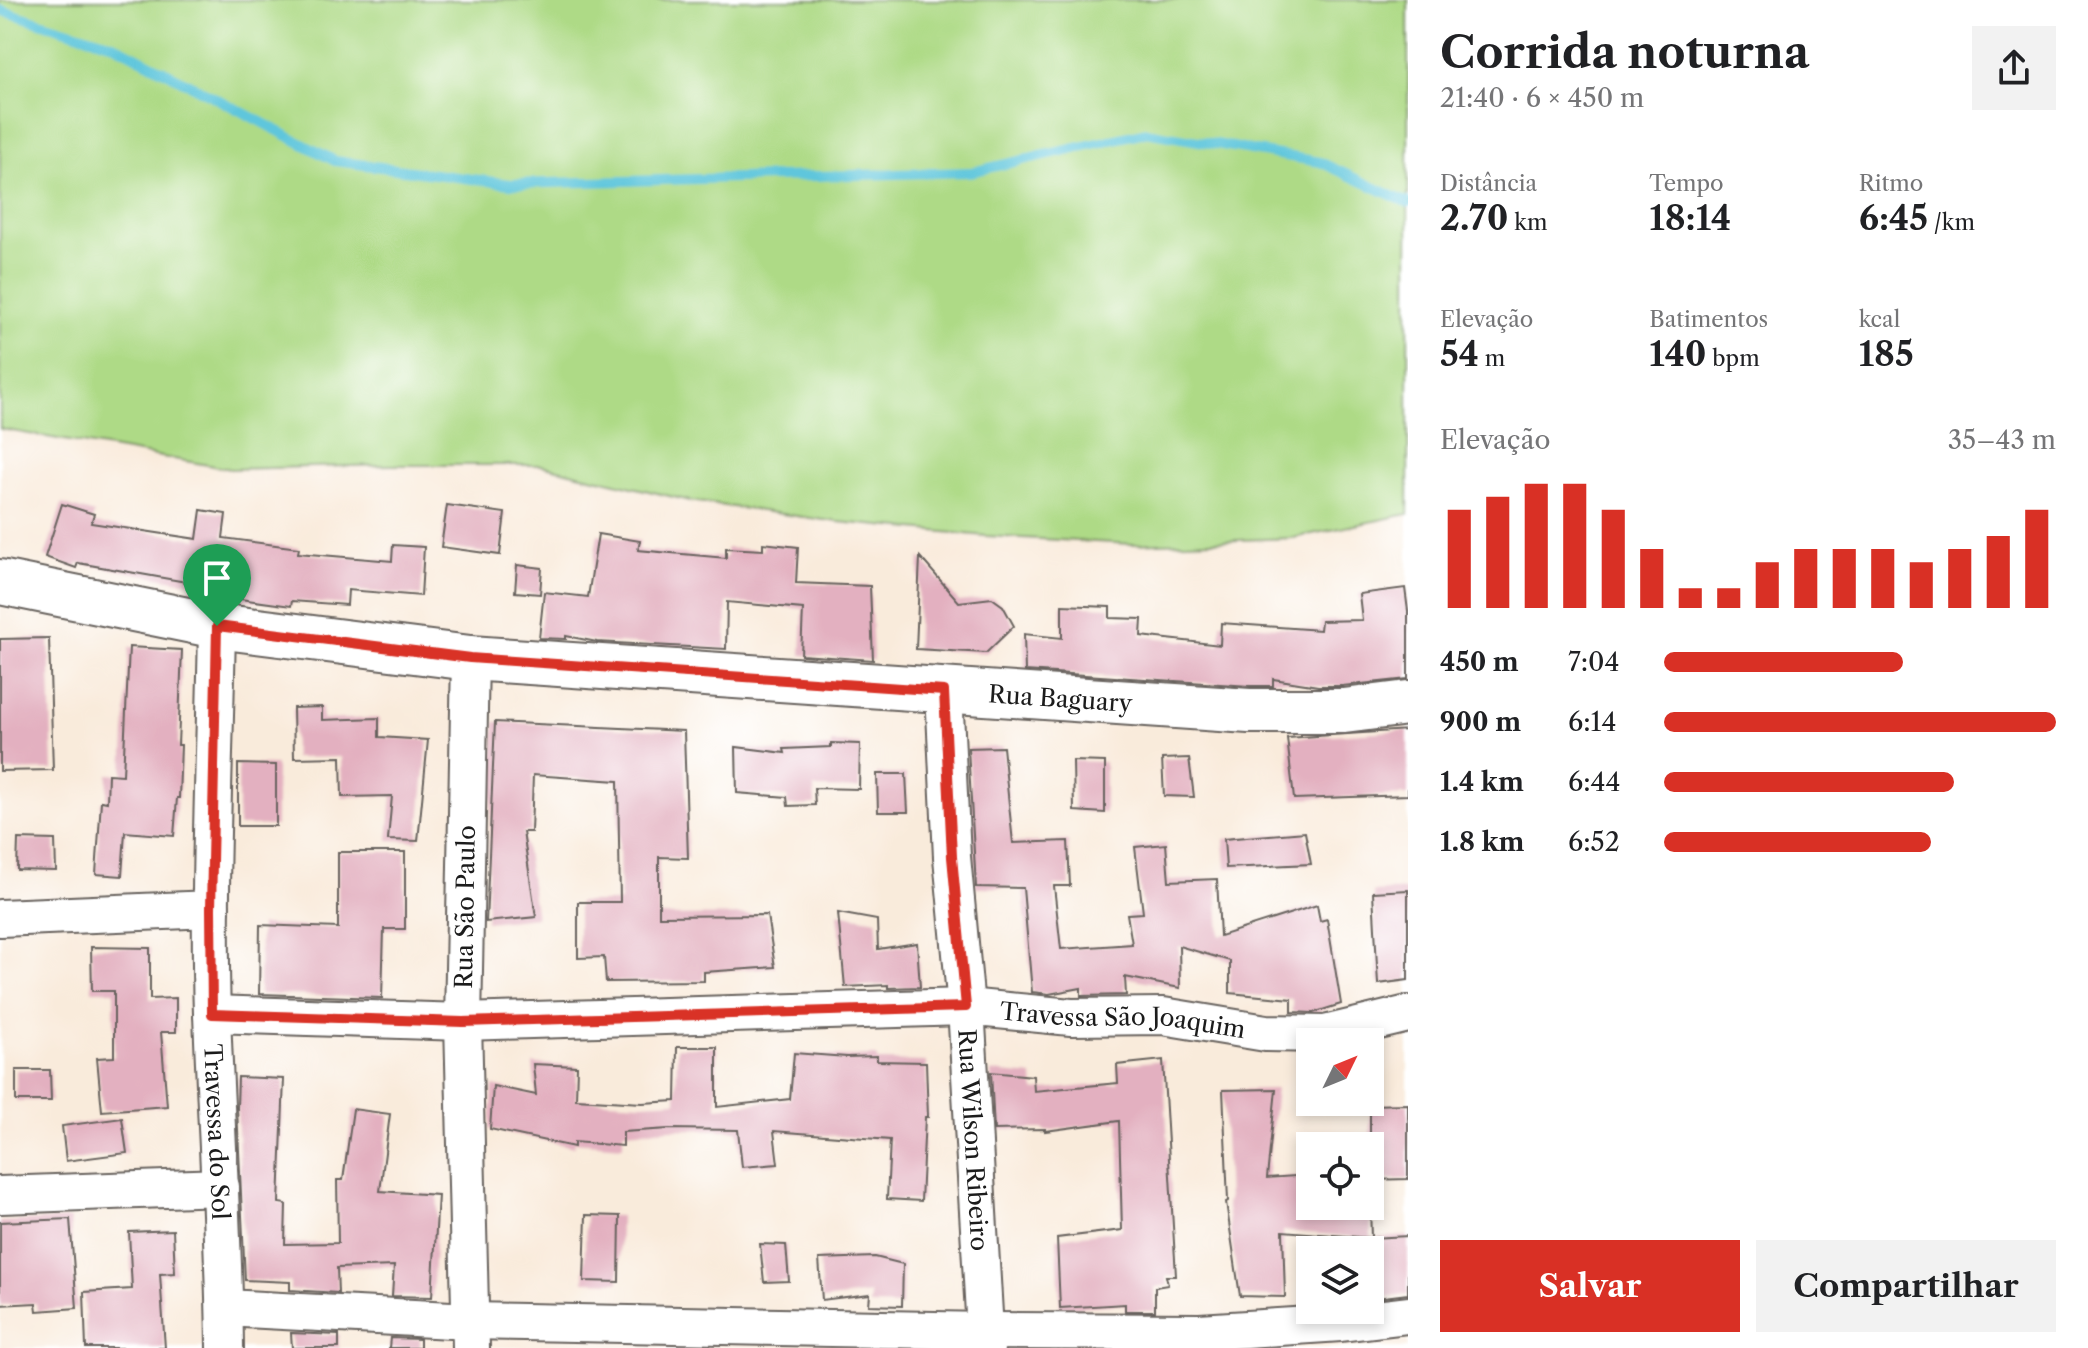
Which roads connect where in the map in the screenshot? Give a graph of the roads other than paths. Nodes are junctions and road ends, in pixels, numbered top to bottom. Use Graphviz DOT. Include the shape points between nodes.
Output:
graph roads {
  1 [pos="0,582"];
  2 [pos="217,626"];
  3 [pos="470,658"];
  4 [pos="944,691"];
  5 [pos="1408,703"];
  6 [pos="211,909"];
  7 [pos="0,918"];
  8 [pos="966,1007"];
  9 [pos="212,1014"];
  10 [pos="1408,1014"];
  11 [pos="463,1022"];
  12 [pos="221,1187"];
  13 [pos="0,1195"];
  14 [pos="225,1308"];
  15 [pos="1408,1315"];
  16 [pos="470,1334"];
  17 [pos="986,1340"];
  18 [pos="225,1348"];
  1 -- 2 [label="street, Rua Baguary"];
  2 -- 3 [label="street, Rua Baguary"];
  2 -- 6 [label="street, Travessa do Sol"];
  3 -- 4 [label="street, Rua Baguary"];
  3 -- 11 [label="street, Rua São Paulo"];
  4 -- 5 [label="street, Rua Baguary" via="1249,711 1344,711"];
  4 -- 8 [label="street, Rua Wilson Ribeiro"];
  6 -- 7 [label="street"];
  6 -- 9 [label="street, Travessa do Sol"];
  8 -- 10 [label="street, Travessa São Joaquim" via="1071,1017 1163,1016 1266,1033 1325,1034"];
  8 -- 11 [label="street, Travessa São Joaquim"];
  8 -- 17 [label="street, Rua Wilson Ribeiro"];
  9 -- 11 [label="street, Travessa São Joaquim"];
  9 -- 12 [label="street, Travessa do Sol"];
  11 -- 16 [label="street, Rua São Paulo"];
  12 -- 13 [label="street"];
  12 -- 14 [label="street, Travessa do Sol"];
  14 -- 16 [label="street"];
  14 -- 18 [label="street, Travessa do Sol"];
  15 -- 17 [label="street" via="1200,1332"];
  16 -- 17 [label="street"];
}
